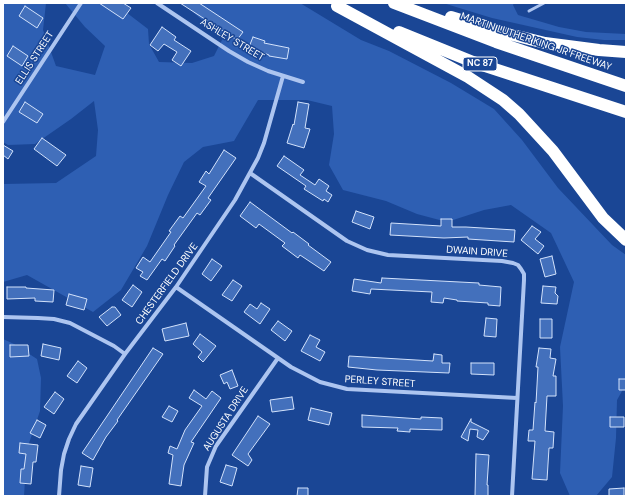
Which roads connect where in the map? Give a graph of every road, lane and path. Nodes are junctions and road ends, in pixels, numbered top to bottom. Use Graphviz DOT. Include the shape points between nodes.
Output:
graph roads {
  1 [pos="81,3"];
  2 [pos="157,3"];
  3 [pos="394,3"];
  4 [pos="413,3"];
  5 [pos="544,3"];
  6 [pos="334,5"];
  7 [pos="529,11"];
  8 [pos="626,52"];
  9 [pos="283,76"];
  10 [pos="303,82"];
  11 [pos="626,86"];
  12 [pos="626,112"];
  13 [pos="3,122"];
  14 [pos="250,173"];
  15 [pos="626,240"];
  16 [pos="176,287"];
  17 [pos="3,317"];
  18 [pos="125,354"];
  19 [pos="278,358"];
  20 [pos="517,398"];
  21 [pos="59,496"];
  22 [pos="205,496"];
  23 [pos="512,496"];
  1 -- 13 [label="street, ELLIS STREET"];
  2 -- 9 [label="street, ASHLEY STREET" via="229,51"];
  3 -- 11 [label="highway, MARTIN LUTHER KING JR FREEWAY / NC 87" via="496,42"];
  4 -- 8 [label="highway" via="449,17 526,38 570,47"];
  5 -- 7 [label="lane"];
  6 -- 12 [label="highway, NC 87" via="473,62"];
  6 -- 15 [label="highway" via="468,77 503,100 553,151 604,218"];
  9 -- 10 [label="street, ASHLEY STREET"];
  9 -- 14 [label="street, CHESTERFIELD DRIVE" via="264,143"];
  14 -- 16 [label="street, CHESTERFIELD DRIVE" via="235,200"];
  14 -- 20 [label="street, DWAIN DRIVE" via="347,241 367,250 388,255 502,261 518,265 524,274 524,280"];
  16 -- 18 [label="street, CHESTERFIELD DRIVE"];
  16 -- 19 [label="street, PERLEY STREET"];
  17 -- 18 [label="street" via="54,319 70,324"];
  18 -- 21 [label="street, CHESTERFIELD DRIVE" via="76,424 69,439 61,470"];
  19 -- 20 [label="street, PERLEY STREET" via="305,375 342,388"];
  19 -- 22 [label="street, AUGUSTA DRIVE" via="216,446 207,467"];
  20 -- 23 [label="street, DWAIN DRIVE"];
}
